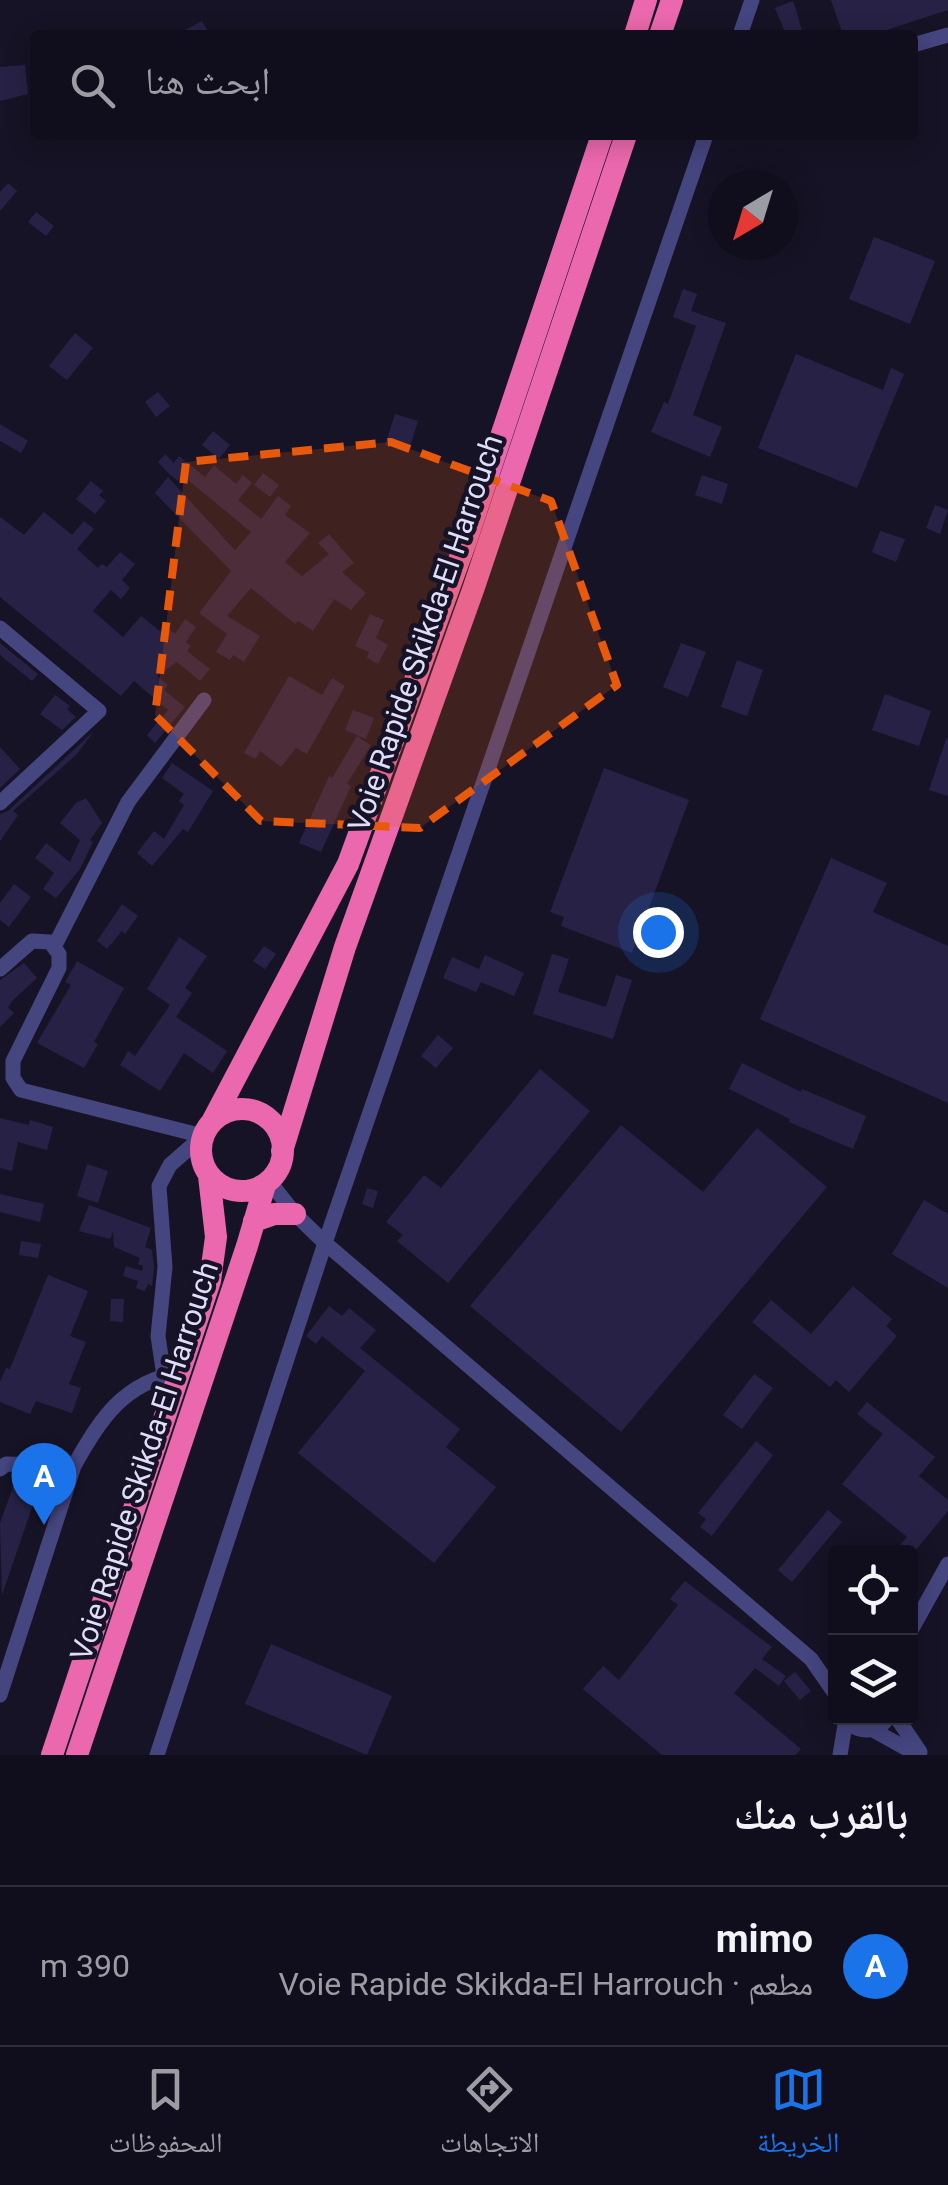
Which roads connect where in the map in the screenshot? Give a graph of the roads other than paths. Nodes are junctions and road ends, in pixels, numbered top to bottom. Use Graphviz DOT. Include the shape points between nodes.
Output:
graph roads {
  1 [pos="646,0"];
  2 [pos="672,0"];
  3 [pos="752,0"];
  4 [pos="636,30"];
  5 [pos="662,30"];
  6 [pos="742,30"];
  7 [pos="948,35"];
  8 [pos="918,43"];
  9 [pos="600,140"];
  10 [pos="624,140"];
  11 [pos="704,140"];
  12 [pos="0,628"];
  13 [pos="204,700"];
  14 [pos="0,804"];
  15 [pos="56,945"];
  16 [pos="0,970"];
  17 [pos="207,1129"];
  18 [pos="282,1151"];
  19 [pos="209,1176"];
  20 [pos="267,1182"];
  21 [pos="295,1214"];
  22 [pos="254,1220"];
  23 [pos="325,1243"];
  24 [pos="172,1374"];
  25 [pos="74,1466"];
  26 [pos="0,1469"];
  27 [pos="948,1564"];
  28 [pos="918,1618"];
  29 [pos="811,1659"];
  30 [pos="828,1667"];
  31 [pos="828,1683"];
  32 [pos="0,1696"];
  33 [pos="845,1725"];
  34 [pos="853,1725"];
  35 [pos="879,1725"];
  36 [pos="901,1725"];
  37 [pos="872,1730"];
  38 [pos="52,1755"];
  39 [pos="78,1755"];
  40 [pos="157,1755"];
  41 [pos="843,1755"];
  42 [pos="920,1755"];
  1 -- 4 [label="highway"];
  2 -- 5 [label="highway"];
  3 -- 6 [label="street"];
  7 -- 8 [label="street"];
  9 -- 17 [label="highway, Voie Rapide Skikda-El Harrouch" via="466,541 348,864"];
  10 -- 18 [label="highway, Voie Rapide Skikda-El Harrouch"];
  11 -- 23 [label="street"];
  12 -- 14 [label="street" via="99,711"];
  13 -- 15 [label="street" via="128,802"];
  15 -- 16 [label="street" via="32,942"];
  15 -- 17 [label="street" via="58,968 19,1045 15,1083 28,1093"];
  17 -- 18 [label="highway" via="225,1112 257,1112 280,1135"];
  17 -- 19 [label="highway, Voie Rapide Skikda-El Harrouch" via="202,1164"];
  17 -- 24 [label="street" via="170,1165 159,1186 166,1267 158,1336"];
  18 -- 20 [label="highway, Voie Rapide Skikda-El Harrouch"];
  19 -- 20 [label="highway" via="235,1191"];
  19 -- 24 [label="highway, Voie Rapide Skikda-El Harrouch" via="214,1259"];
  20 -- 21 [label="street"];
  20 -- 22 [label="highway, Voie Rapide Skikda-El Harrouch"];
  21 -- 22 [label="highway"];
  21 -- 23 [label="street"];
  22 -- 39 [label="highway, Voie Rapide Skikda-El Harrouch"];
  23 -- 29 [label="street"];
  23 -- 40 [label="street"];
  24 -- 25 [label="street" via="142,1382 121,1400"];
  24 -- 38 [label="highway, Voie Rapide Skikda-El Harrouch"];
  25 -- 26 [label="street"];
  25 -- 32 [label="street"];
  27 -- 28 [label="street"];
  29 -- 30 [label="street"];
  29 -- 31 [label="street"];
  33 -- 41 [label="street"];
  34 -- 37 [label="street"];
  35 -- 37 [label="street"];
  36 -- 42 [label="street"];
  37 -- 41 [label="street"];
  37 -- 42 [label="street"];
}
